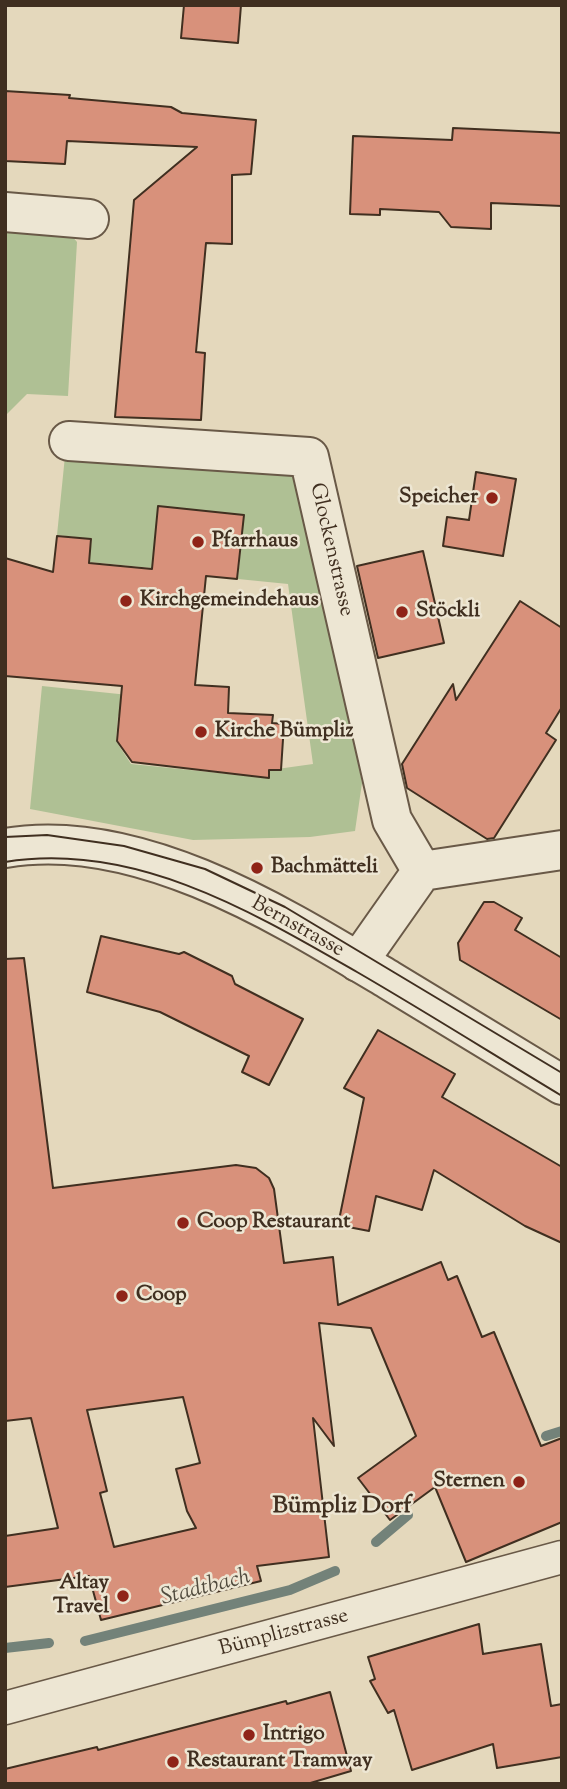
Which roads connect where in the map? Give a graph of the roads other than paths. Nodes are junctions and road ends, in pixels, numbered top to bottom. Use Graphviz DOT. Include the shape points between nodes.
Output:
graph roads {
  1 [pos="5,212"];
  2 [pos="89,219"];
  3 [pos="69,441"];
  4 [pos="5,848"];
  5 [pos="562,850"];
  6 [pos="422,871"];
  7 [pos="358,962"];
  8 [pos="562,1085"];
  9 [pos="562,1557"];
  10 [pos="5,1708"];
  1 -- 2 [label="street"];
  3 -- 6 [label="street, Glockenstrasse" via="309,457 392,820"];
  4 -- 7 [label="street, Bernstrasse" via="50,845 121,853 174,869 280,914"];
  5 -- 6 [label="street"];
  6 -- 7 [label="street"];
  7 -- 8 [label="street, Bernstrasse"];
  9 -- 10 [label="street, Bümplizstrasse"];
}
